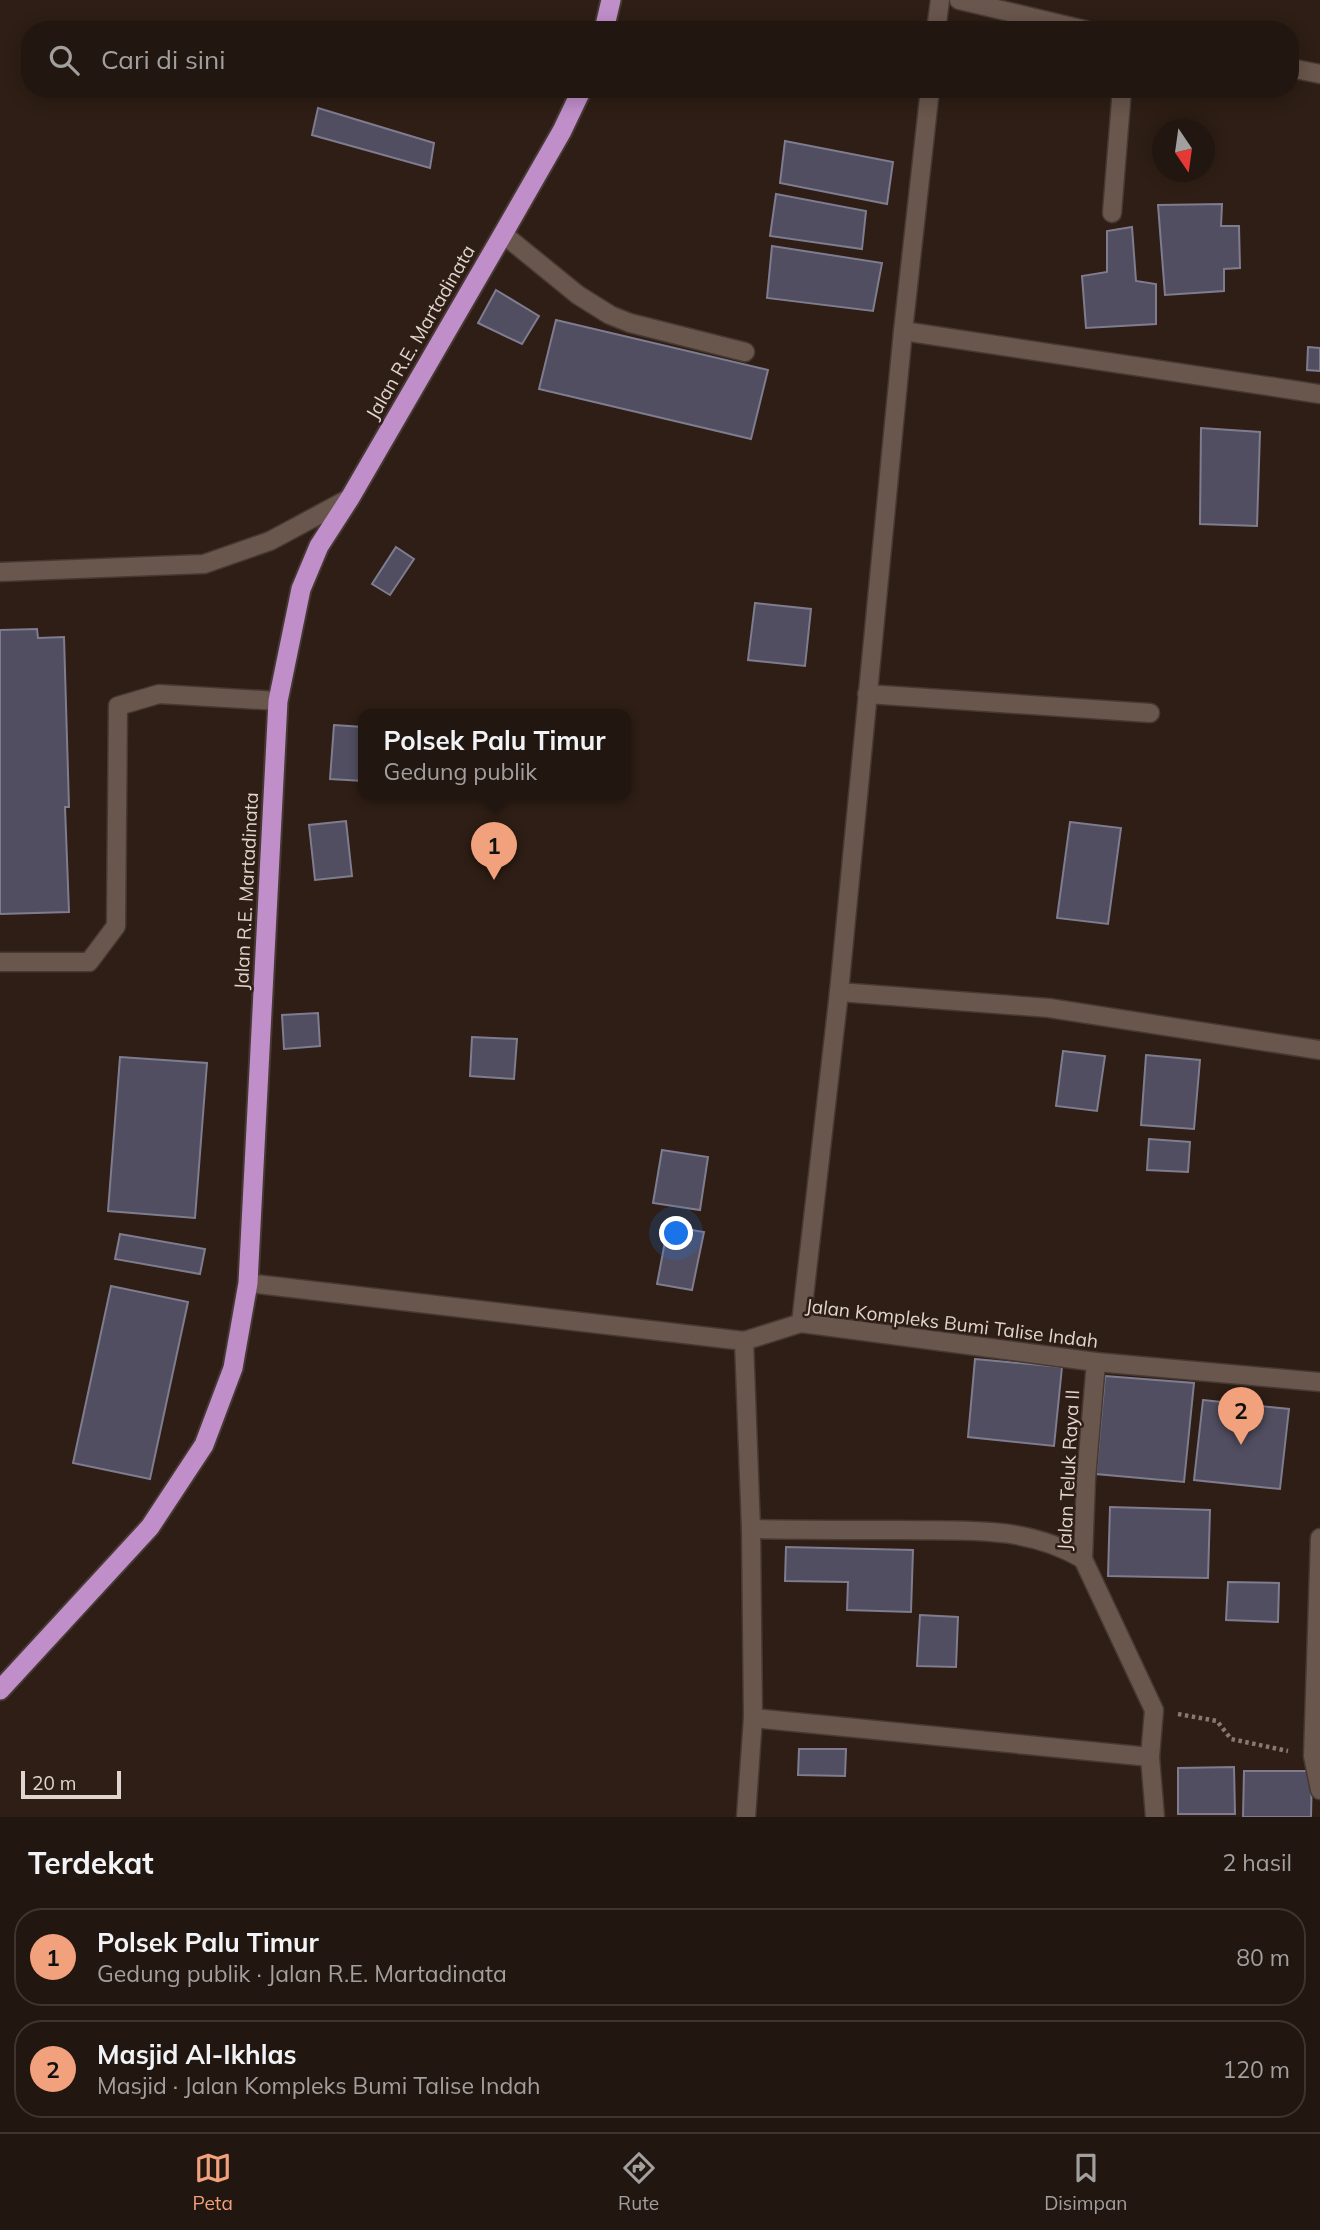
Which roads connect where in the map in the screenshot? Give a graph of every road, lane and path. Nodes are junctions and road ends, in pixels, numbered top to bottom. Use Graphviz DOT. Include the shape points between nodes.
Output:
graph roads {
  1 [pos="611,0"];
  2 [pos="940,0"];
  3 [pos="959,0"];
  4 [pos="606,21"];
  5 [pos="937,21"];
  6 [pos="1047,21"];
  7 [pos="1299,70"];
  8 [pos="1320,74"];
  9 [pos="578,98"];
  10 [pos="929,98"];
  11 [pos="1121,98"];
  12 [pos="1112,213"];
  13 [pos="503,234"];
  14 [pos="903,331"];
  15 [pos="745,352"];
  16 [pos="1320,394"];
  17 [pos="350,498"];
  18 [pos="0,572"];
  19 [pos="867,694"];
  20 [pos="278,701"];
  21 [pos="1150,713"];
  22 [pos="0,962"];
  23 [pos="839,992"];
  24 [pos="1320,1050"];
  25 [pos="248,1283"];
  26 [pos="802,1323"];
  27 [pos="744,1341"];
  28 [pos="1096,1362"];
  29 [pos="1320,1382"];
  30 [pos="751,1529"];
  31 [pos="1320,1538"];
  32 [pos="1083,1559"];
  33 [pos="0,1690"];
  34 [pos="1154,1710"];
  35 [pos="754,1718"];
  36 [pos="1312,1756"];
  37 [pos="1150,1757"];
  38 [pos="1320,1790"];
  39 [pos="746,1817"];
  40 [pos="1155,1817"];
  1 -- 4 [label="highway"];
  2 -- 5 [label="street"];
  3 -- 6 [label="street"];
  7 -- 8 [label="street"];
  9 -- 13 [label="highway, Jalan R.E. Martadinata"];
  10 -- 14 [label="street"];
  11 -- 12 [label="street"];
  13 -- 15 [label="street" via="610,315"];
  13 -- 17 [label="highway, Jalan R.E. Martadinata"];
  14 -- 16 [label="street"];
  14 -- 19 [label="street"];
  17 -- 18 [label="street" via="270,541 204,564"];
  17 -- 20 [label="highway, Jalan R.E. Martadinata" via="320,545 301,589"];
  19 -- 21 [label="street"];
  19 -- 23 [label="street"];
  20 -- 22 [label="street" via="159,694 118,706 116,926 89,962"];
  20 -- 25 [label="highway, Jalan R.E. Martadinata"];
  23 -- 24 [label="street" via="1049,1008"];
  23 -- 26 [label="street"];
  25 -- 27 [label="street, Jalan Kompleks Bumi Talise Indah"];
  25 -- 33 [label="highway, Jalan R.E. Martadinata" via="233,1368 204,1444 150,1527"];
  26 -- 27 [label="street, Jalan Kompleks Bumi Talise Indah"];
  26 -- 28 [label="street, Jalan Kompleks Bumi Talise Indah"];
  27 -- 30 [label="street"];
  28 -- 29 [label="street, Jalan Kompleks Bumi Talise Indah"];
  28 -- 32 [label="street, Jalan Teluk Raya II"];
  30 -- 32 [label="street" via="1000,1531 1046,1541"];
  30 -- 35 [label="street"];
  31 -- 36 [label="street"];
  32 -- 34 [label="street, Jalan Teluk Raya II"];
  34 -- 36 [label="path" via="1217,1721 1231,1739"];
  34 -- 37 [label="street"];
  35 -- 37 [label="street"];
  35 -- 39 [label="street"];
  36 -- 38 [label="street"];
  37 -- 40 [label="street"];
}
